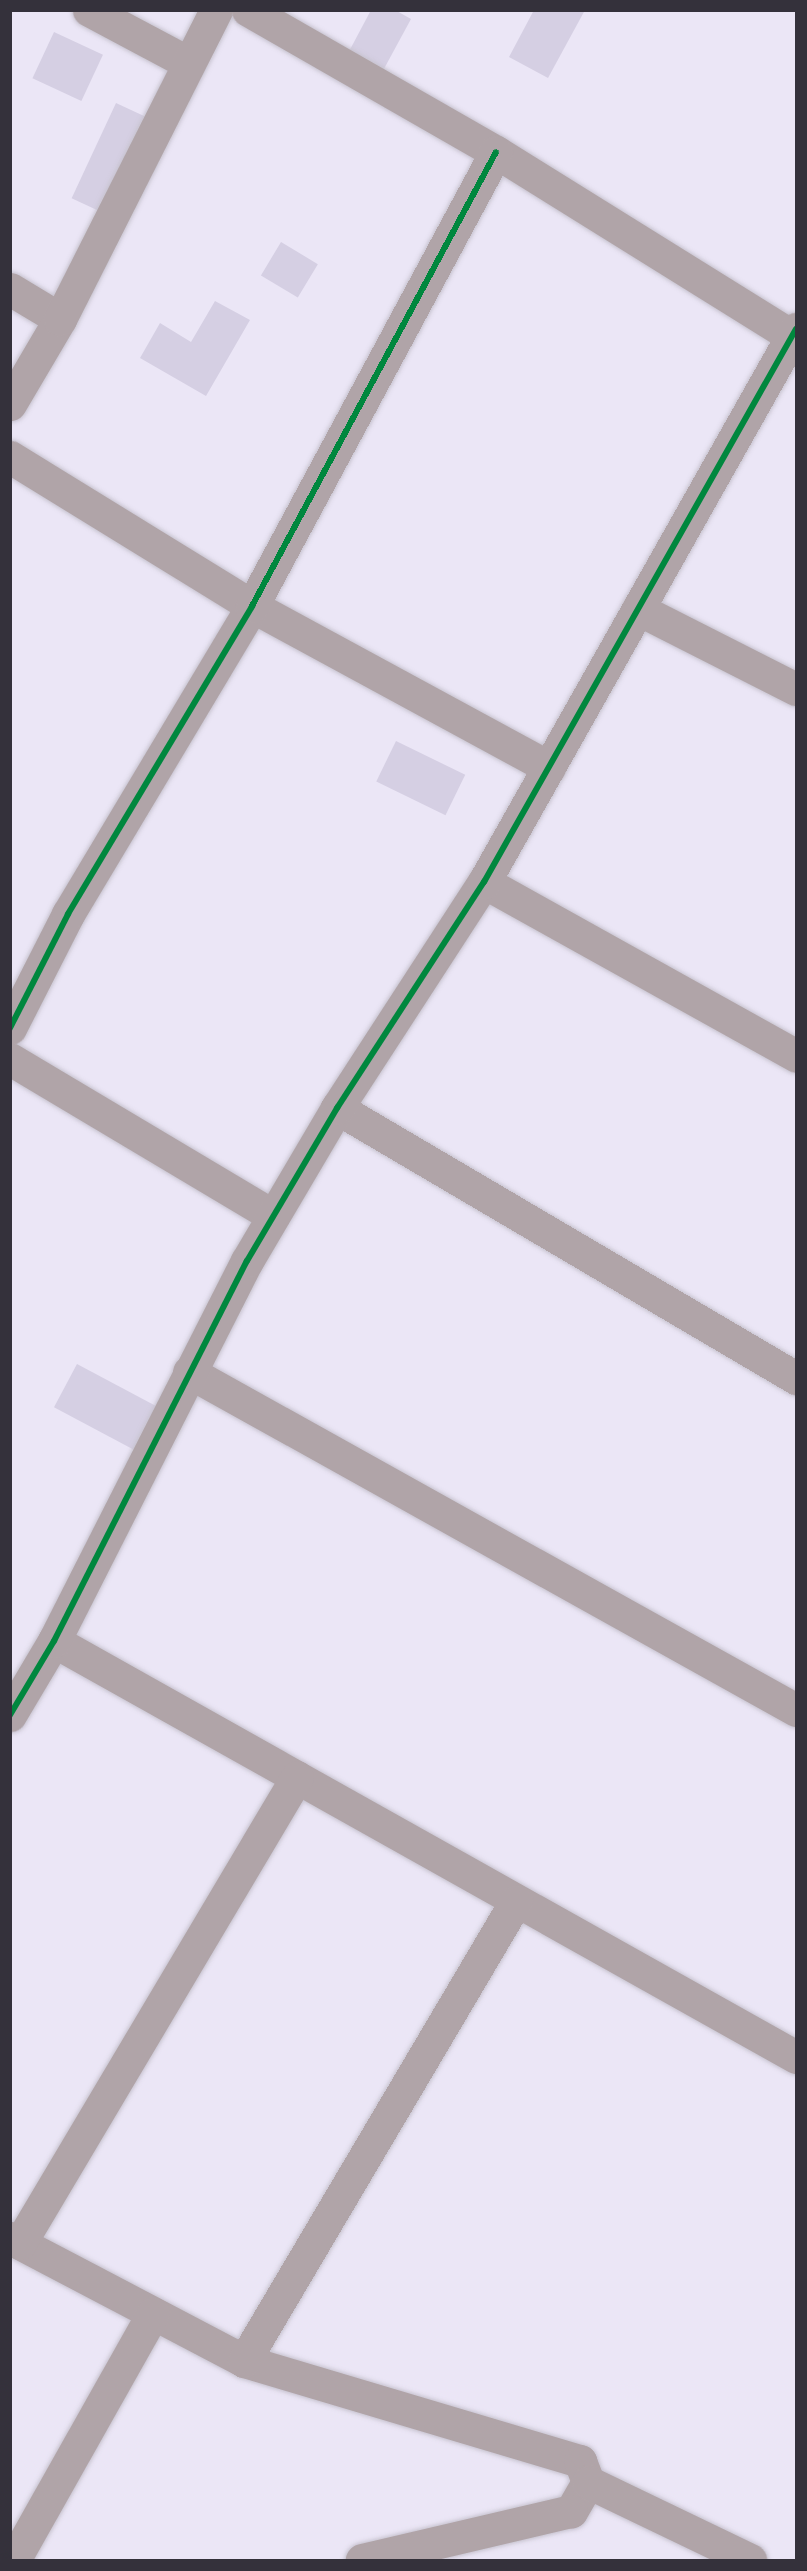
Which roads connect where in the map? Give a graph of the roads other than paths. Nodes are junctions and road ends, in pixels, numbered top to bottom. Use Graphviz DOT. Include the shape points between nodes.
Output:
graph roads {
  1 [pos="89,10"];
  2 [pos="216,10"];
  3 [pos="248,10"];
  4 [pos="187,62"];
  5 [pos="496,152"];
  6 [pos="10,289"];
  7 [pos="60,319"];
  8 [pos="795,335"];
  9 [pos="10,404"];
  10 [pos="10,458"];
  11 [pos="252,606"];
  12 [pos="638,609"];
  13 [pos="796,688"];
  14 [pos="549,767"];
  15 [pos="484,882"];
  16 [pos="10,1028"];
  17 [pos="796,1056"];
  18 [pos="10,1059"];
  19 [pos="337,1108"];
  20 [pos="273,1216"];
  21 [pos="189,1372"];
  22 [pos="796,1378"];
  23 [pos="54,1641"];
  24 [pos="19,1679"];
  25 [pos="796,1710"];
  26 [pos="10,1715"];
  27 [pos="297,1778"];
  28 [pos="516,1901"];
  29 [pos="796,2056"];
  30 [pos="15,2240"];
  31 [pos="153,2313"];
  32 [pos="244,2361"];
  33 [pos="588,2482"];
  34 [pos="14,2560"];
  35 [pos="362,2560"];
  36 [pos="750,2560"];
  1 -- 4 [label="street"];
  2 -- 4 [label="street"];
  3 -- 5 [label="street"];
  4 -- 7 [label="street"];
  5 -- 8 [label="street"];
  5 -- 11 [label="street"];
  6 -- 7 [label="street"];
  7 -- 9 [label="street"];
  8 -- 12 [label="street"];
  10 -- 11 [label="street"];
  11 -- 14 [label="street"];
  11 -- 16 [label="street" via="68,914"];
  12 -- 13 [label="street"];
  12 -- 14 [label="street"];
  14 -- 15 [label="street"];
  15 -- 17 [label="street"];
  15 -- 19 [label="street"];
  18 -- 20 [label="street"];
  19 -- 20 [label="street"];
  19 -- 22 [label="street"];
  20 -- 21 [label="street"];
  21 -- 23 [label="street"];
  21 -- 25 [label="street"];
  23 -- 24 [label="street"];
  23 -- 27 [label="street"];
  24 -- 26 [label="street"];
  27 -- 28 [label="street"];
  27 -- 30 [label="street"];
  28 -- 29 [label="street"];
  28 -- 32 [label="street"];
  30 -- 31 [label="street"];
  31 -- 32 [label="street"];
  31 -- 34 [label="street"];
  32 -- 33 [label="street" via="580,2461"];
  33 -- 35 [label="street" via="571,2511"];
  33 -- 36 [label="street"];
}
